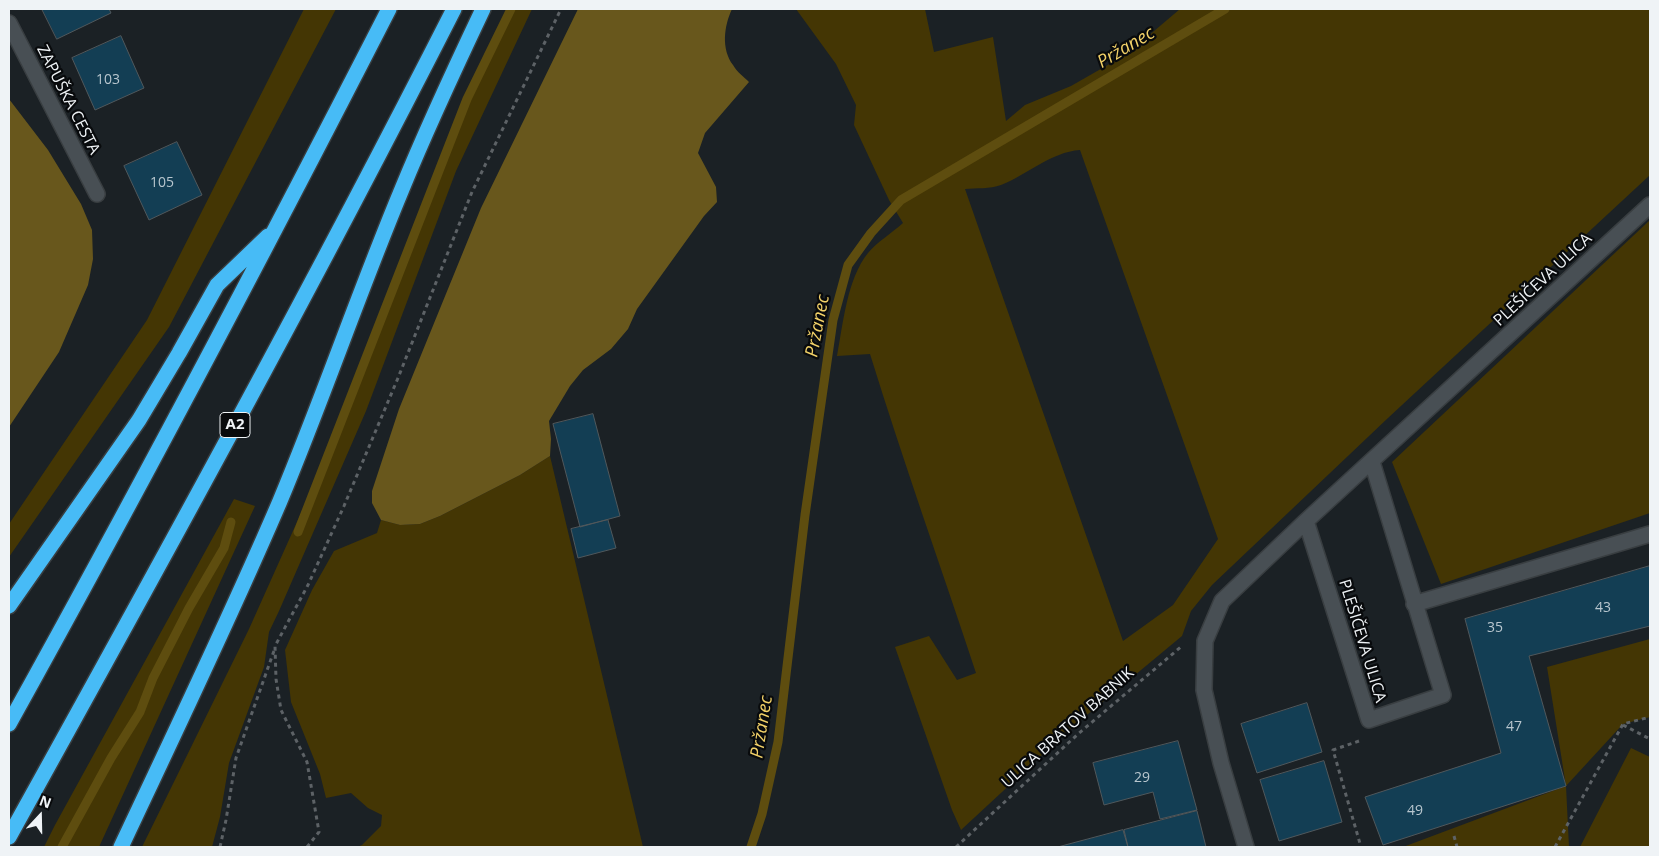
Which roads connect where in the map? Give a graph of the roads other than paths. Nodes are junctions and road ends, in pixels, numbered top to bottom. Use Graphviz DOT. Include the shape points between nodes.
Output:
graph roads {
  1 [pos="389,9"];
  2 [pos="454,9"];
  3 [pos="483,9"];
  4 [pos="9,23"];
  5 [pos="97,194"];
  6 [pos="1650,205"];
  7 [pos="278,226"];
  8 [pos="1372,462"];
  9 [pos="1306,521"];
  10 [pos="1650,534"];
  11 [pos="1414,604"];
  12 [pos="9,606"];
  13 [pos="9,724"];
  14 [pos="9,837"];
  15 [pos="121,847"];
  16 [pos="1246,847"];
  1 -- 7 [label="highway"];
  2 -- 14 [label="highway, A2" via="164,557"];
  3 -- 15 [label="highway" via="401,190 280,502"];
  4 -- 5 [label="street, ZAPUŠKA CESTA"];
  6 -- 8 [label="street, PLEŠIČEVA ULICA"];
  7 -- 12 [label="highway" via="217,285 139,420"];
  7 -- 13 [label="highway"];
  8 -- 9 [label="street, PLEŠIČEVA ULICA"];
  8 -- 11 [label="street, PLEŠIČEVA ULICA"];
  9 -- 11 [label="street, PLEŠIČEVA ULICA" via="1369,720 1443,695"];
  9 -- 16 [label="street, PLEŠIČEVA ULICA" via="1222,601 1205,641 1204,690"];
  10 -- 11 [label="street"];
}
